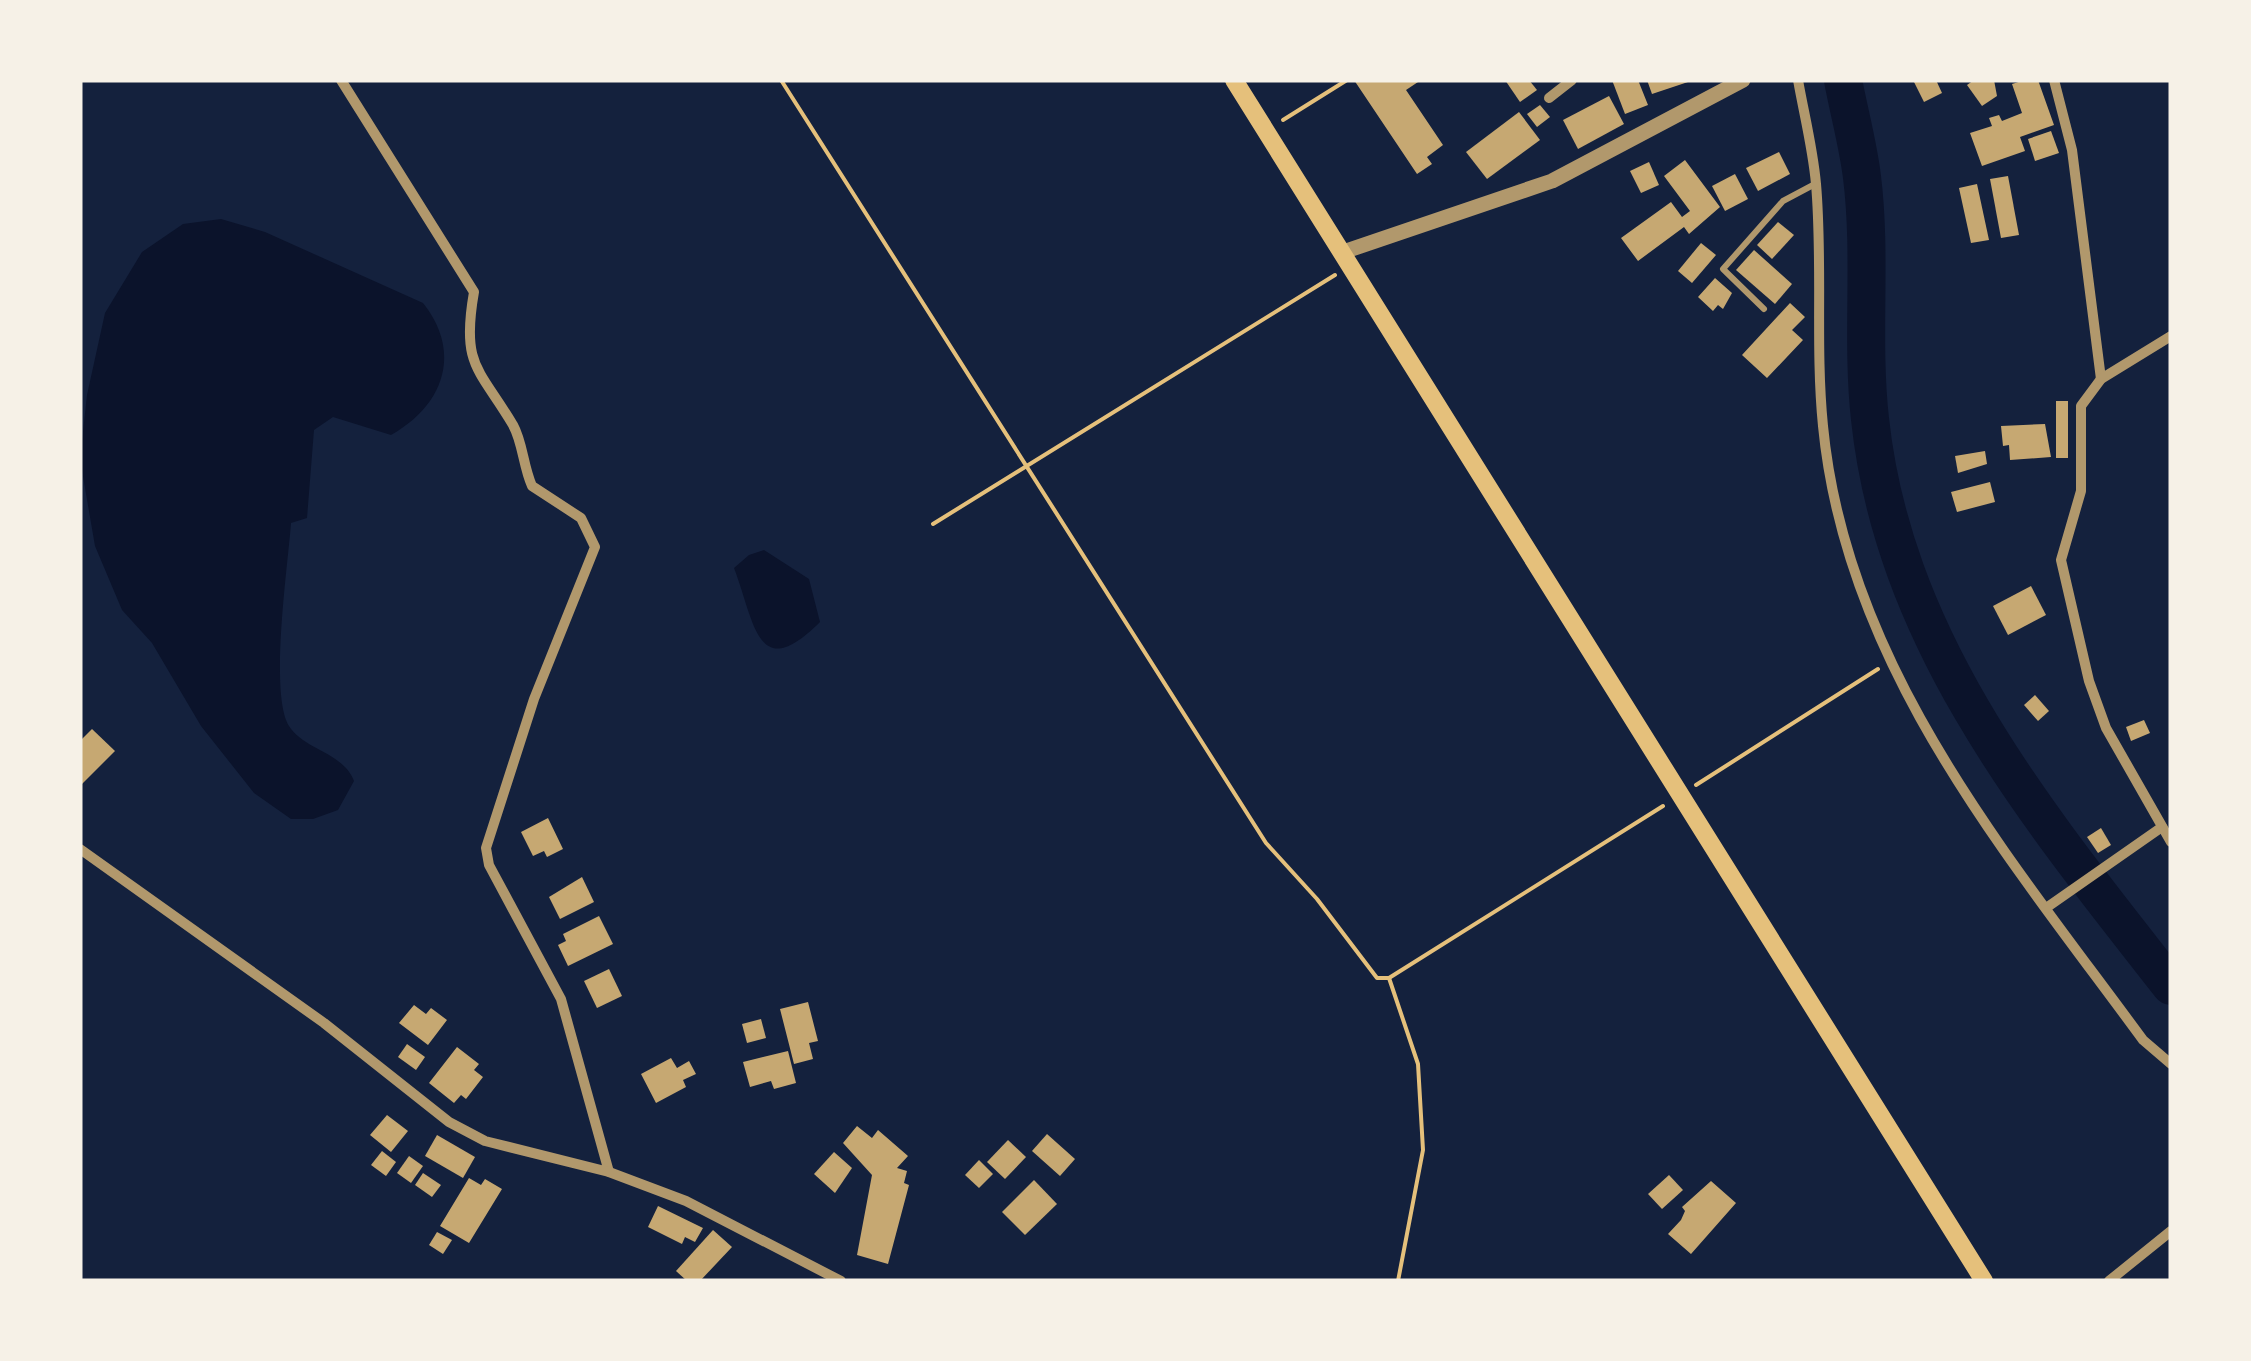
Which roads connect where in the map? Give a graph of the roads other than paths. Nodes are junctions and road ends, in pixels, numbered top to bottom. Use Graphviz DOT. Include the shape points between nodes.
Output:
graph roads {
  1 [pos="342,80"];
  2 [pos="1234,80"];
  3 [pos="1572,80"];
  4 [pos="1743,80"];
  5 [pos="1798,80"];
  6 [pos="2054,80"];
  7 [pos="1549,98"];
  8 [pos="1816,184"];
  9 [pos="1348,259"];
  10 [pos="1764,309"];
  11 [pos="2171,336"];
  12 [pos="2101,379"];
  13 [pos="2162,827"];
  14 [pos="2171,842"];
  15 [pos="80,850"];
  16 [pos="2046,908"];
  17 [pos="2171,1064"];
  18 [pos="609,1172"];
  19 [pos="2171,1232"];
  20 [pos="841,1281"];
  21 [pos="1984,1281"];
  22 [pos="2108,1281"];
  1 -- 18 [label="street" via="474,292 472,357 479,379 515,428 532,486 581,518 595,547 534,699 486,848 560,998"];
  2 -- 9 [label="main road"];
  3 -- 7 [label="street"];
  4 -- 9 [label="street" via="1552,181"];
  5 -- 8 [label="street"];
  6 -- 12 [label="street" via="2072,150"];
  8 -- 10 [label="lane" via="1783,201 1724,270"];
  8 -- 16 [label="street" via="1822,427 1842,527 1910,708"];
  9 -- 21 [label="main road"];
  11 -- 12 [label="street"];
  12 -- 13 [label="street" via="2080,406 2082,490 2061,560 2106,728"];
  13 -- 14 [label="street"];
  13 -- 16 [label="street"];
  15 -- 18 [label="street" via="449,1122 484,1141"];
  16 -- 17 [label="street" via="2143,1040"];
  18 -- 20 [label="street" via="686,1201"];
  19 -- 22 [label="street"];
}
